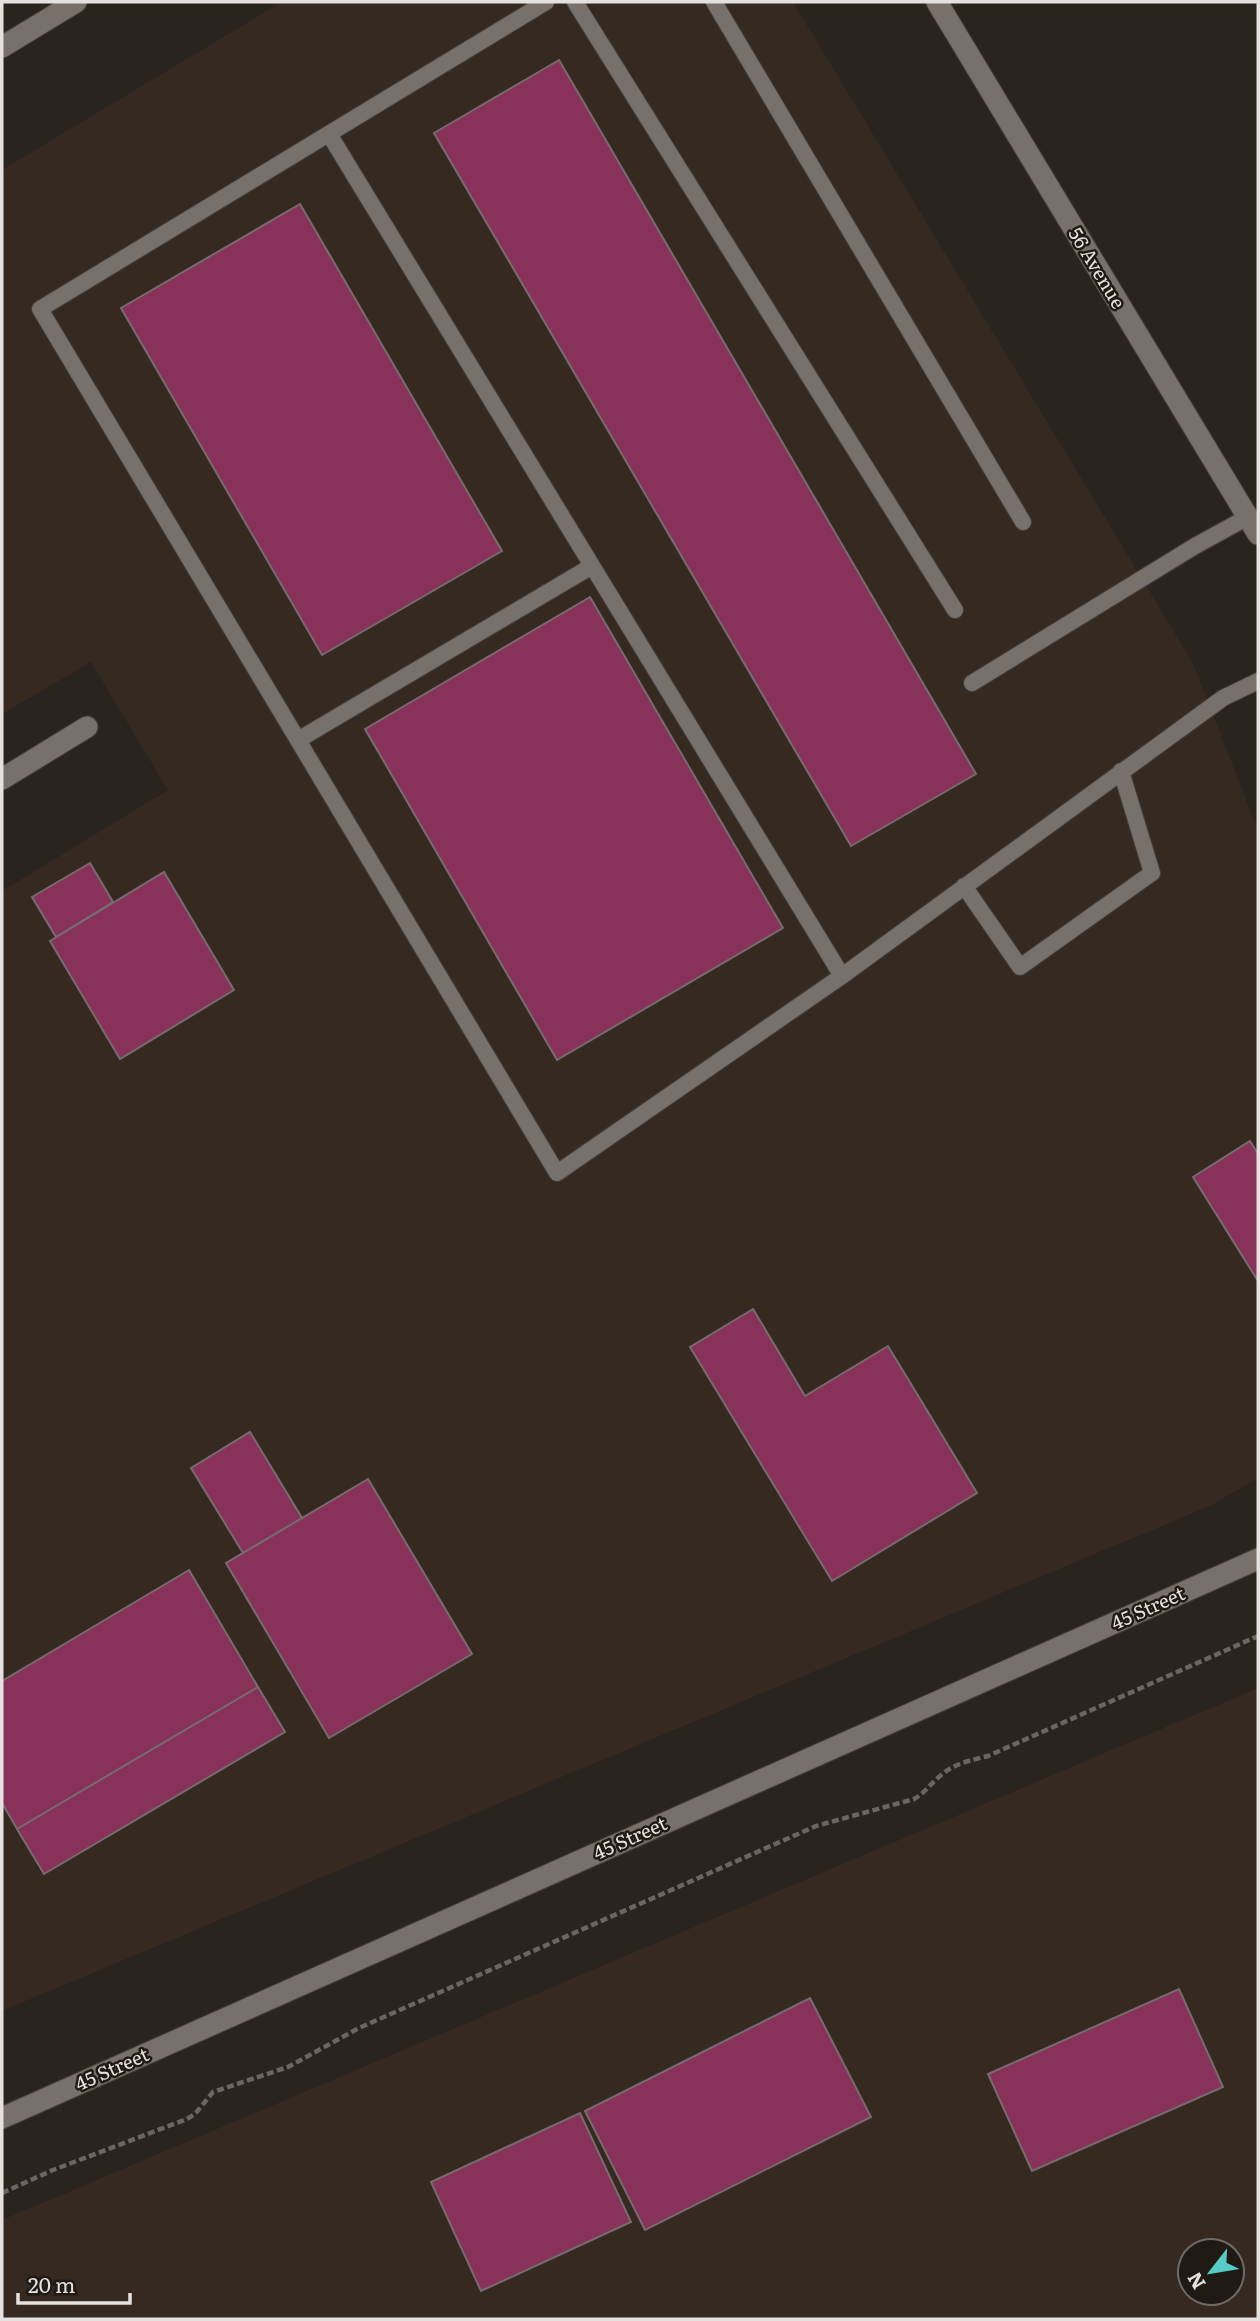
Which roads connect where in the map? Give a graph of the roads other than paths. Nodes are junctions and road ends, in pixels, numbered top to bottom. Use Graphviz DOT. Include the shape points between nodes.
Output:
graph roads {
  1 [pos="76,2"];
  2 [pos="546,2"];
  3 [pos="575,2"];
  4 [pos="714,2"];
  5 [pos="937,2"];
  6 [pos="2,47"];
  7 [pos="329,134"];
  8 [pos="1023,522"];
  9 [pos="1253,526"];
  10 [pos="592,566"];
  11 [pos="955,610"];
  12 [pos="1258,681"];
  13 [pos="972,683"];
  14 [pos="87,727"];
  15 [pos="298,740"];
  16 [pos="1121,771"];
  17 [pos="2,779"];
  18 [pos="964,886"];
  19 [pos="842,976"];
  20 [pos="1258,1559"];
  21 [pos="2,2118"];
  1 -- 6 [label="main road"];
  2 -- 7 [label="lane"];
  3 -- 11 [label="lane"];
  4 -- 8 [label="lane"];
  5 -- 9 [label="main road, 56 Avenue"];
  7 -- 10 [label="lane"];
  7 -- 15 [label="lane" via="40,309"];
  9 -- 13 [label="lane" via="1195,546"];
  10 -- 15 [label="lane"];
  10 -- 19 [label="lane"];
  12 -- 16 [label="lane" via="1223,698"];
  14 -- 17 [label="main road"];
  15 -- 19 [label="lane" via="557,1172"];
  16 -- 18 [label="lane"];
  16 -- 18 [label="lane" via="1152,873 1020,967"];
  18 -- 19 [label="lane"];
  20 -- 21 [label="main road, 45 Street"];
}
